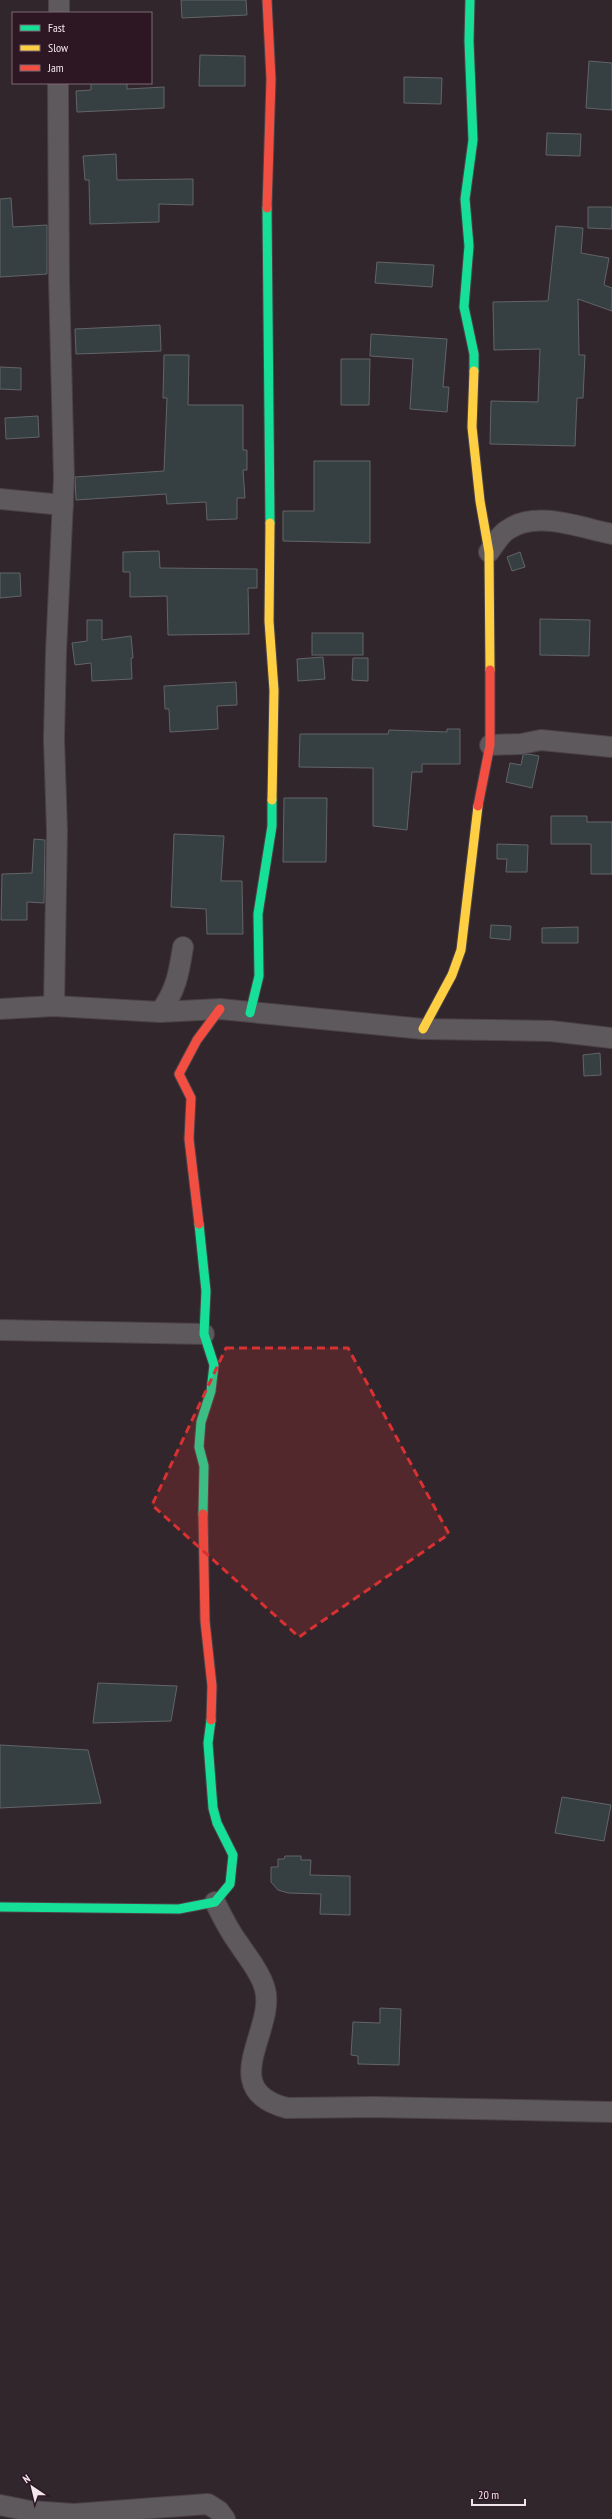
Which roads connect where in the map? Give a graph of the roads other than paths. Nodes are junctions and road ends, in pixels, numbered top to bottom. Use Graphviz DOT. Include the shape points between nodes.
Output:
graph roads {
  1 [pos="58,0"];
  2 [pos="267,0"];
  3 [pos="470,0"];
  4 [pos="59,12"];
  5 [pos="58,84"];
  6 [pos="0,499"];
  7 [pos="63,505"];
  8 [pos="612,534"];
  9 [pos="489,552"];
  10 [pos="490,745"];
  11 [pos="612,747"];
  12 [pos="183,947"];
  13 [pos="54,1006"];
  14 [pos="0,1009"];
  15 [pos="220,1009"];
  16 [pos="160,1012"];
  17 [pos="250,1012"];
  18 [pos="423,1029"];
  19 [pos="612,1038"];
  20 [pos="0,1330"];
  21 [pos="204,1334"];
  22 [pos="215,1902"];
  23 [pos="0,1907"];
  24 [pos="612,2112"];
  25 [pos="0,2505"];
  26 [pos="225,2519"];
  1 -- 4 [label="street"];
  2 -- 17 [label="street" via="271,79 267,218 270,310 268,374 272,474 269,621 274,690 272,826 258,914 259,976"];
  3 -- 9 [label="street" via="469,56 473,140 465,199 469,246 464,307 474,354 472,426"];
  5 -- 7 [label="street"];
  6 -- 7 [label="street"];
  7 -- 13 [label="street" via="54,739 58,830"];
  8 -- 9 [label="street" via="566,524 525,521 508,529"];
  9 -- 10 [label="street"];
  10 -- 11 [label="street" via="521,744 541,740"];
  10 -- 18 [label="street" via="474,828 461,950 452,975"];
  12 -- 16 [label="street" via="178,979 171,997"];
  13 -- 14 [label="street"];
  13 -- 16 [label="street"];
  15 -- 16 [label="street"];
  15 -- 17 [label="street"];
  15 -- 21 [label="street" via="189,1052 179,1074 191,1098 189,1139 206,1291"];
  17 -- 18 [label="street"];
  18 -- 19 [label="street" via="551,1031"];
  20 -- 21 [label="street"];
  21 -- 22 [label="street" via="214,1365 211,1391 201,1422 199,1447 204,1466 202,1544 206,1593 205,1621 212,1686 208,1743 213,1808 217,1823 233,1855 230,1884"];
  22 -- 23 [label="street" via="178,1908"];
  22 -- 24 [label="street" via="225,1923 253,1963 267,1994 250,2070 253,2083 274,2105 287,2108 373,2107"];
  25 -- 26 [label="street" via="30,2511 74,2514 208,2504 219,2511"];
}
